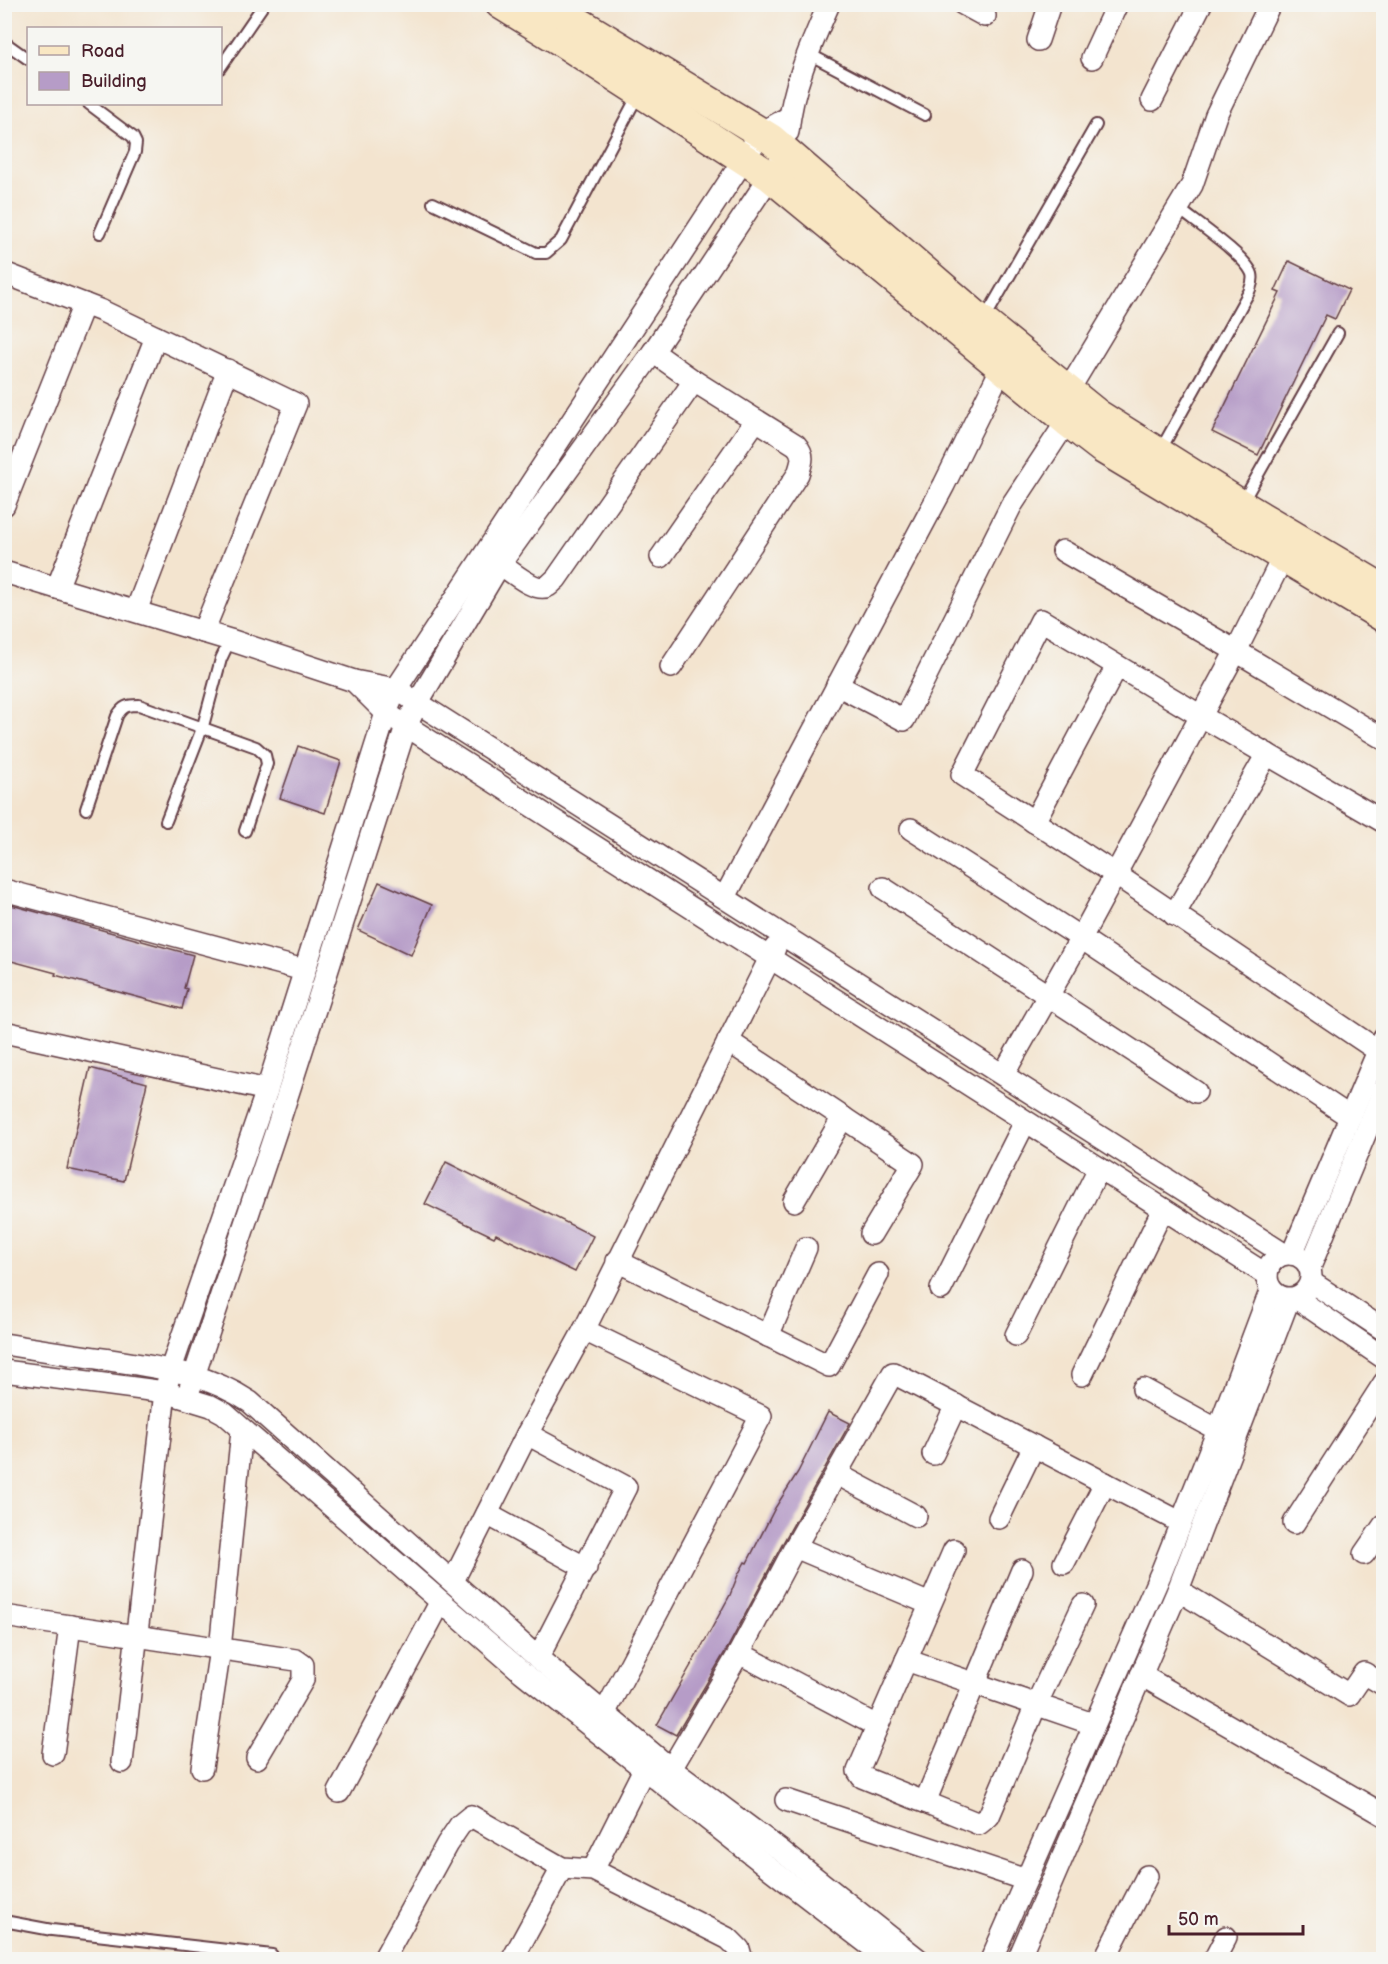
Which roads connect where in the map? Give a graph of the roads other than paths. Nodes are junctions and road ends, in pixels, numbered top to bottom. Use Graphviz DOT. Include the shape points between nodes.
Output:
graph roads {
  1 [pos="264,4"];
  2 [pos="501,4"];
  3 [pos="548,4"];
  4 [pos="829,4"];
  5 [pos="963,4"];
  6 [pos="1050,4"];
  7 [pos="1117,4"];
  8 [pos="1201,4"];
  9 [pos="1270,4"];
  10 [pos="986,16"];
  11 [pos="1038,40"];
  12 [pos="4,42"];
  13 [pos="807,53"];
  14 [pos="27,58"];
  15 [pos="1092,58"];
  16 [pos="222,65"];
  17 [pos="639,93"];
  18 [pos="1152,100"];
  19 [pos="90,105"];
  20 [pos="925,116"];
  21 [pos="789,117"];
  22 [pos="1096,125"];
  23 [pos="761,133"];
  24 [pos="744,159"];
  25 [pos="778,164"];
  26 [pos="433,203"];
  27 [pos="1178,208"];
  28 [pos="100,233"];
  29 [pos="7,280"];
  30 [pos="84,304"];
  31 [pos="984,322"];
  32 [pos="1338,333"];
  33 [pos="156,337"];
  34 [pos="653,352"];
  35 [pos="1002,367"];
  36 [pos="228,370"];
  37 [pos="694,381"];
  38 [pos="1068,391"];
  39 [pos="756,420"];
  40 [pos="1067,421"];
  41 [pos="1159,454"];
  42 [pos="4,505"];
  43 [pos="1241,505"];
  44 [pos="1288,547"];
  45 [pos="1063,551"];
  46 [pos="661,557"];
  47 [pos="500,564"];
  48 [pos="4,572"];
  49 [pos="57,588"];
  50 [pos="1383,590"];
  51 [pos="136,611"];
  52 [pos="1383,617"];
  53 [pos="203,632"];
  54 [pos="230,640"];
  55 [pos="1236,651"];
  56 [pos="1117,666"];
  57 [pos="672,667"];
  58 [pos="354,681"];
  59 [pos="837,685"];
  60 [pos="396,689"];
  61 [pos="418,702"];
  62 [pos="386,713"];
  63 [pos="1201,716"];
  64 [pos="202,726"];
  65 [pos="406,726"];
  66 [pos="1383,739"];
  67 [pos="1267,754"];
  68 [pos="86,809"];
  69 [pos="166,821"];
  70 [pos="1034,822"];
  71 [pos="1383,822"];
  72 [pos="911,829"];
  73 [pos="245,831"];
  74 [pos="1115,874"];
  75 [pos="883,888"];
  76 [pos="4,890"];
  77 [pos="725,897"];
  78 [pos="1174,915"];
  79 [pos="319,926"];
  80 [pos="783,934"];
  81 [pos="340,935"];
  82 [pos="1081,938"];
  83 [pos="770,959"];
  84 [pos="304,970"];
  85 [pos="1048,995"];
  86 [pos="4,1032"];
  87 [pos="728,1041"];
  88 [pos="1380,1044"];
  89 [pos="1003,1075"];
  90 [pos="1383,1089"];
  91 [pos="267,1090"];
  92 [pos="1196,1092"];
  93 [pos="843,1117"];
  94 [pos="1350,1117"];
  95 [pos="1025,1122"];
  96 [pos="1099,1168"];
  97 [pos="794,1201"];
  98 [pos="1163,1209"];
  99 [pos="871,1234"];
  100 [pos="806,1248"];
  101 [pos="1288,1254"];
  102 [pos="617,1262"];
  103 [pos="878,1274"];
  104 [pos="1311,1275"];
  105 [pos="941,1289"];
  106 [pos="1281,1290"];
  107 [pos="584,1330"];
  108 [pos="1383,1330"];
  109 [pos="1016,1335"];
  110 [pos="768,1336"];
  111 [pos="4,1344"];
  112 [pos="1383,1358"];
  113 [pos="171,1369"];
  114 [pos="4,1371"];
  115 [pos="193,1374"];
  116 [pos="1082,1375"];
  117 [pos="1383,1383"];
  118 [pos="1143,1389"];
  119 [pos="165,1392"];
  120 [pos="187,1397"];
  121 [pos="956,1405"];
  122 [pos="242,1430"];
  123 [pos="1218,1430"];
  124 [pos="527,1434"];
  125 [pos="1034,1446"];
  126 [pos="933,1454"];
  127 [pos="837,1474"];
  128 [pos="1105,1483"];
  129 [pos="487,1514"];
  130 [pos="916,1516"];
  131 [pos="999,1518"];
  132 [pos="1180,1522"];
  133 [pos="1294,1523"];
  134 [pos="1383,1525"];
  135 [pos="795,1547"];
  136 [pos="954,1550"];
  137 [pos="1364,1554"];
  138 [pos="1064,1563"];
  139 [pos="586,1568"];
  140 [pos="1022,1570"];
  141 [pos="453,1581"];
  142 [pos="1178,1590"];
  143 [pos="440,1603"];
  144 [pos="930,1604"];
  145 [pos="1083,1605"];
  146 [pos="4,1616"];
  147 [pos="70,1626"];
  148 [pos="138,1637"];
  149 [pos="220,1649"];
  150 [pos="739,1653"];
  151 [pos="538,1658"];
  152 [pos="906,1660"];
  153 [pos="1141,1675"];
  154 [pos="975,1682"];
  155 [pos="1383,1685"];
  156 [pos="1036,1705"];
  157 [pos="605,1712"];
  158 [pos="1093,1724"];
  159 [pos="878,1726"];
  160 [pos="53,1754"];
  161 [pos="257,1758"];
  162 [pos="123,1762"];
  163 [pos="202,1768"];
  164 [pos="659,1773"];
  165 [pos="339,1792"];
  166 [pos="786,1800"];
  167 [pos="925,1802"];
  168 [pos="1383,1815"];
  169 [pos="562,1868"];
  170 [pos="593,1870"];
  171 [pos="1147,1876"];
  172 [pos="1026,1880"];
  173 [pos="4,1921"];
  174 [pos="1226,1937"];
  175 [pos="272,1955"];
  176 [pos="383,1959"];
  177 [pos="512,1959"];
  178 [pos="742,1959"];
  179 [pos="889,1959"];
  180 [pos="919,1959"];
  181 [pos="991,1959"];
  182 [pos="1018,1959"];
  183 [pos="1104,1959"];
  184 [pos="1214,1959"];
  1 -- 16 [label="lane"];
  2 -- 17 [label="street"];
  3 -- 23 [label="street"];
  4 -- 13 [label="street"];
  5 -- 10 [label="street"];
  6 -- 11 [label="street"];
  7 -- 15 [label="street"];
  8 -- 18 [label="street"];
  9 -- 27 [label="street" via="1216,115 1195,178"];
  12 -- 14 [label="lane"];
  13 -- 20 [label="lane"];
  13 -- 21 [label="street"];
  17 -- 24 [label="street"];
  17 -- 26 [label="lane" via="561,240 546,253 536,253"];
  19 -- 28 [label="lane" via="133,136 136,143"];
  21 -- 23 [label="street"];
  21 -- 25 [label="street"];
  22 -- 31 [label="lane"];
  23 -- 24 [label="street"];
  23 -- 25 [label="street"];
  24 -- 25 [label="street"];
  24 -- 60 [label="street"];
  25 -- 31 [label="street"];
  25 -- 34 [label="street"];
  25 -- 35 [label="street"];
  27 -- 38 [label="street"];
  27 -- 41 [label="lane" via="1242,259 1252,273 1253,283"];
  29 -- 30 [label="street"];
  30 -- 33 [label="street"];
  30 -- 42 [label="street"];
  31 -- 38 [label="street"];
  32 -- 43 [label="lane"];
  33 -- 36 [label="street"];
  33 -- 49 [label="street"];
  34 -- 37 [label="street"];
  34 -- 47 [label="street"];
  35 -- 40 [label="street"];
  35 -- 59 [label="street"];
  36 -- 51 [label="street"];
  36 -- 53 [label="street" via="296,404"];
  37 -- 39 [label="street"];
  37 -- 47 [label="street" via="556,579 540,588"];
  38 -- 41 [label="street"];
  39 -- 46 [label="street"];
  39 -- 57 [label="street" via="801,450 798,474"];
  40 -- 44 [label="street" via="1113,454"];
  40 -- 59 [label="street" via="1011,506 904,720"];
  41 -- 43 [label="street"];
  43 -- 44 [label="street"];
  44 -- 50 [label="street"];
  44 -- 52 [label="street"];
  44 -- 55 [label="street"];
  45 -- 55 [label="street"];
  47 -- 61 [label="street"];
  48 -- 49 [label="street"];
  49 -- 51 [label="street"];
  51 -- 53 [label="street"];
  53 -- 54 [label="street"];
  54 -- 58 [label="street"];
  54 -- 64 [label="lane"];
  55 -- 63 [label="street"];
  55 -- 66 [label="street"];
  56 -- 63 [label="street"];
  56 -- 70 [label="street"];
  56 -- 70 [label="street" via="1041,620 962,775"];
  58 -- 60 [label="street"];
  58 -- 62 [label="street"];
  59 -- 77 [label="street"];
  60 -- 61 [label="street"];
  60 -- 62 [label="street"];
  61 -- 65 [label="street"];
  61 -- 77 [label="street"];
  62 -- 65 [label="street"];
  62 -- 79 [label="street"];
  63 -- 67 [label="street"];
  63 -- 74 [label="street"];
  64 -- 68 [label="lane" via="139,705 122,708"];
  64 -- 69 [label="lane"];
  64 -- 73 [label="lane" via="256,747 266,755 267,764"];
  65 -- 81 [label="street"];
  65 -- 83 [label="street"];
  67 -- 71 [label="street"];
  67 -- 78 [label="street"];
  70 -- 74 [label="street"];
  72 -- 82 [label="street"];
  74 -- 78 [label="street"];
  74 -- 82 [label="street"];
  75 -- 85 [label="street"];
  76 -- 84 [label="street"];
  77 -- 80 [label="street"];
  78 -- 88 [label="street"];
  79 -- 81 [label="street"];
  79 -- 84 [label="street"];
  80 -- 83 [label="street"];
  80 -- 89 [label="street"];
  81 -- 115 [label="street"];
  82 -- 85 [label="street"];
  82 -- 94 [label="street"];
  83 -- 87 [label="street"];
  83 -- 95 [label="street"];
  84 -- 91 [label="street"];
  85 -- 89 [label="street"];
  85 -- 92 [label="street"];
  86 -- 91 [label="street"];
  87 -- 93 [label="street"];
  87 -- 102 [label="street"];
  88 -- 94 [label="street"];
  89 -- 101 [label="street"];
  90 -- 104 [label="street"];
  91 -- 113 [label="street"];
  93 -- 97 [label="street"];
  93 -- 99 [label="street" via="913,1164"];
  94 -- 101 [label="street"];
  95 -- 96 [label="street"];
  95 -- 105 [label="street"];
  96 -- 98 [label="street"];
  96 -- 109 [label="street"];
  98 -- 106 [label="street"];
  98 -- 116 [label="street"];
  100 -- 110 [label="street"];
  101 -- 104 [label="street" via="1305,1261"];
  101 -- 106 [label="street" via="1272,1262"];
  102 -- 107 [label="street"];
  102 -- 110 [label="street"];
  103 -- 110 [label="street" via="830,1366"];
  104 -- 106 [label="street" via="1308,1289"];
  104 -- 108 [label="street"];
  106 -- 112 [label="street"];
  106 -- 123 [label="street"];
  106 -- 142 [label="street"];
  107 -- 124 [label="street"];
  107 -- 157 [label="street" via="760,1416"];
  111 -- 113 [label="street"];
  113 -- 115 [label="street"];
  113 -- 119 [label="street"];
  114 -- 119 [label="street"];
  115 -- 120 [label="street"];
  115 -- 141 [label="street" via="250,1402"];
  117 -- 133 [label="street"];
  118 -- 123 [label="street"];
  119 -- 120 [label="street"];
  119 -- 148 [label="street"];
  120 -- 122 [label="street" via="224,1413"];
  121 -- 125 [label="street"];
  121 -- 126 [label="street"];
  121 -- 127 [label="street" via="892,1373"];
  122 -- 143 [label="street"];
  122 -- 149 [label="street"];
  123 -- 132 [label="street"];
  124 -- 129 [label="street"];
  124 -- 139 [label="street" via="626,1487"];
  125 -- 128 [label="street"];
  125 -- 131 [label="street"];
  127 -- 130 [label="street"];
  127 -- 135 [label="street"];
  128 -- 132 [label="street"];
  128 -- 138 [label="street"];
  129 -- 139 [label="street"];
  129 -- 141 [label="street"];
  132 -- 158 [label="street"];
  134 -- 137 [label="street"];
  135 -- 144 [label="street"];
  135 -- 150 [label="street"];
  136 -- 144 [label="street"];
  139 -- 151 [label="street"];
  140 -- 154 [label="street"];
  141 -- 151 [label="street"];
  142 -- 153 [label="street"];
  142 -- 155 [label="street" via="1349,1695 1364,1673"];
  143 -- 164 [label="street" via="522,1672"];
  143 -- 165 [label="street"];
  144 -- 152 [label="street"];
  145 -- 156 [label="street"];
  146 -- 147 [label="street"];
  147 -- 148 [label="street"];
  147 -- 160 [label="street"];
  148 -- 149 [label="street"];
  148 -- 162 [label="street"];
  149 -- 161 [label="street" via="296,1660 303,1665 303,1680"];
  149 -- 163 [label="street"];
  150 -- 159 [label="street"];
  150 -- 164 [label="street"];
  151 -- 157 [label="street"];
  152 -- 154 [label="street"];
  152 -- 159 [label="street"];
  153 -- 168 [label="street"];
  153 -- 182 [label="street"];
  154 -- 156 [label="street"];
  154 -- 167 [label="street"];
  156 -- 158 [label="street"];
  156 -- 167 [label="street" via="989,1816 979,1824"];
  157 -- 164 [label="street"];
  158 -- 172 [label="street"];
  159 -- 167 [label="street" via="858,1771 862,1777"];
  164 -- 170 [label="street"];
  164 -- 179 [label="street"];
  164 -- 180 [label="street" via="780,1850"];
  166 -- 172 [label="street"];
  169 -- 170 [label="street"];
  169 -- 176 [label="street" via="471,1816 447,1844"];
  169 -- 177 [label="street"];
  170 -- 178 [label="street" via="729,1939"];
  171 -- 183 [label="street"];
  172 -- 181 [label="street"];
  173 -- 175 [label="lane"];
  174 -- 184 [label="street"];
}
